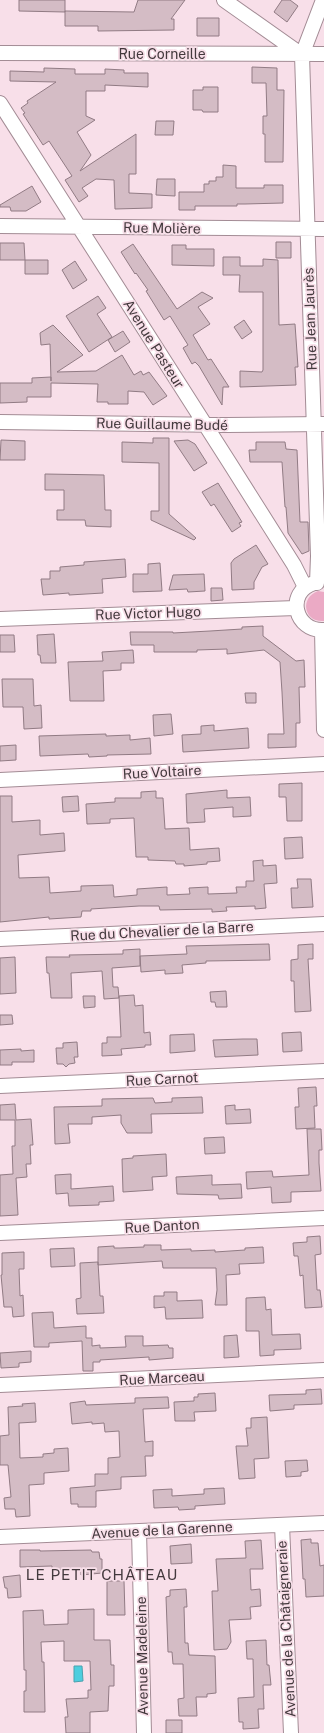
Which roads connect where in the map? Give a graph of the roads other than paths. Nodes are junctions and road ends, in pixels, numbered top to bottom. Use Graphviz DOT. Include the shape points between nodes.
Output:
graph roads {
  1 [pos="224,0"];
  2 [pos="323,0"];
  3 [pos="0,53"];
  4 [pos="324,54"];
  5 [pos="302,55"];
  6 [pos="0,103"];
  7 [pos="0,226"];
  8 [pos="79,227"];
  9 [pos="307,229"];
  10 [pos="324,229"];
  11 [pos="0,422"];
  12 [pos="319,424"];
  13 [pos="205,425"];
  14 [pos="316,584"];
  15 [pos="296,608"];
  16 [pos="0,619"];
  17 [pos="323,630"];
  18 [pos="324,730"];
  19 [pos="324,764"];
  20 [pos="0,780"];
  21 [pos="324,924"];
  22 [pos="0,939"];
  23 [pos="324,1071"];
  24 [pos="0,1086"];
  25 [pos="324,1218"];
  26 [pos="0,1233"];
  27 [pos="324,1370"];
  28 [pos="0,1385"];
  29 [pos="324,1523"];
  30 [pos="282,1525"];
  31 [pos="139,1531"];
  32 [pos="0,1537"];
  33 [pos="144,1733"];
  34 [pos="291,1733"];
  1 -- 5 [label="street"];
  2 -- 5 [label="street"];
  3 -- 5 [label="street, Rue Corneille"];
  4 -- 5 [label="street, Rue Corneille"];
  5 -- 9 [label="street, Rue Jean Jaurès"];
  6 -- 8 [label="street, Avenue Pasteur"];
  7 -- 8 [label="street, Rue Molière"];
  8 -- 9 [label="street, Rue Molière"];
  8 -- 13 [label="street, Avenue Pasteur"];
  9 -- 10 [label="street, Rue Molière"];
  9 -- 12 [label="street, Rue Jean Jaurès"];
  11 -- 13 [label="street, Rue Guillaume Budé"];
  12 -- 13 [label="street, Rue Guillaume Budé"];
  12 -- 14 [label="street, Rue Jean Jaurès"];
  13 -- 14 [label="street, Avenue Pasteur" via="294,565"];
  14 -- 15 [label="street" via="297,600"];
  15 -- 16 [label="street, Rue Victor Hugo"];
  15 -- 17 [label="street" via="298,615 308,626"];
  17 -- 18 [label="street"];
  19 -- 20 [label="street, Rue Voltaire"];
  21 -- 22 [label="street, Rue du Chevalier de la Barre"];
  23 -- 24 [label="street, Rue Carnot"];
  25 -- 26 [label="street, Rue Danton"];
  27 -- 28 [label="street, Rue Marceau"];
  29 -- 30 [label="street, Avenue de la Garenne"];
  30 -- 31 [label="street, Avenue de la Garenne"];
  30 -- 34 [label="street, Avenue de la Châtaigneraie"];
  31 -- 32 [label="street, Avenue de la Garenne"];
  31 -- 33 [label="street, Avenue Madeleine"];
}
